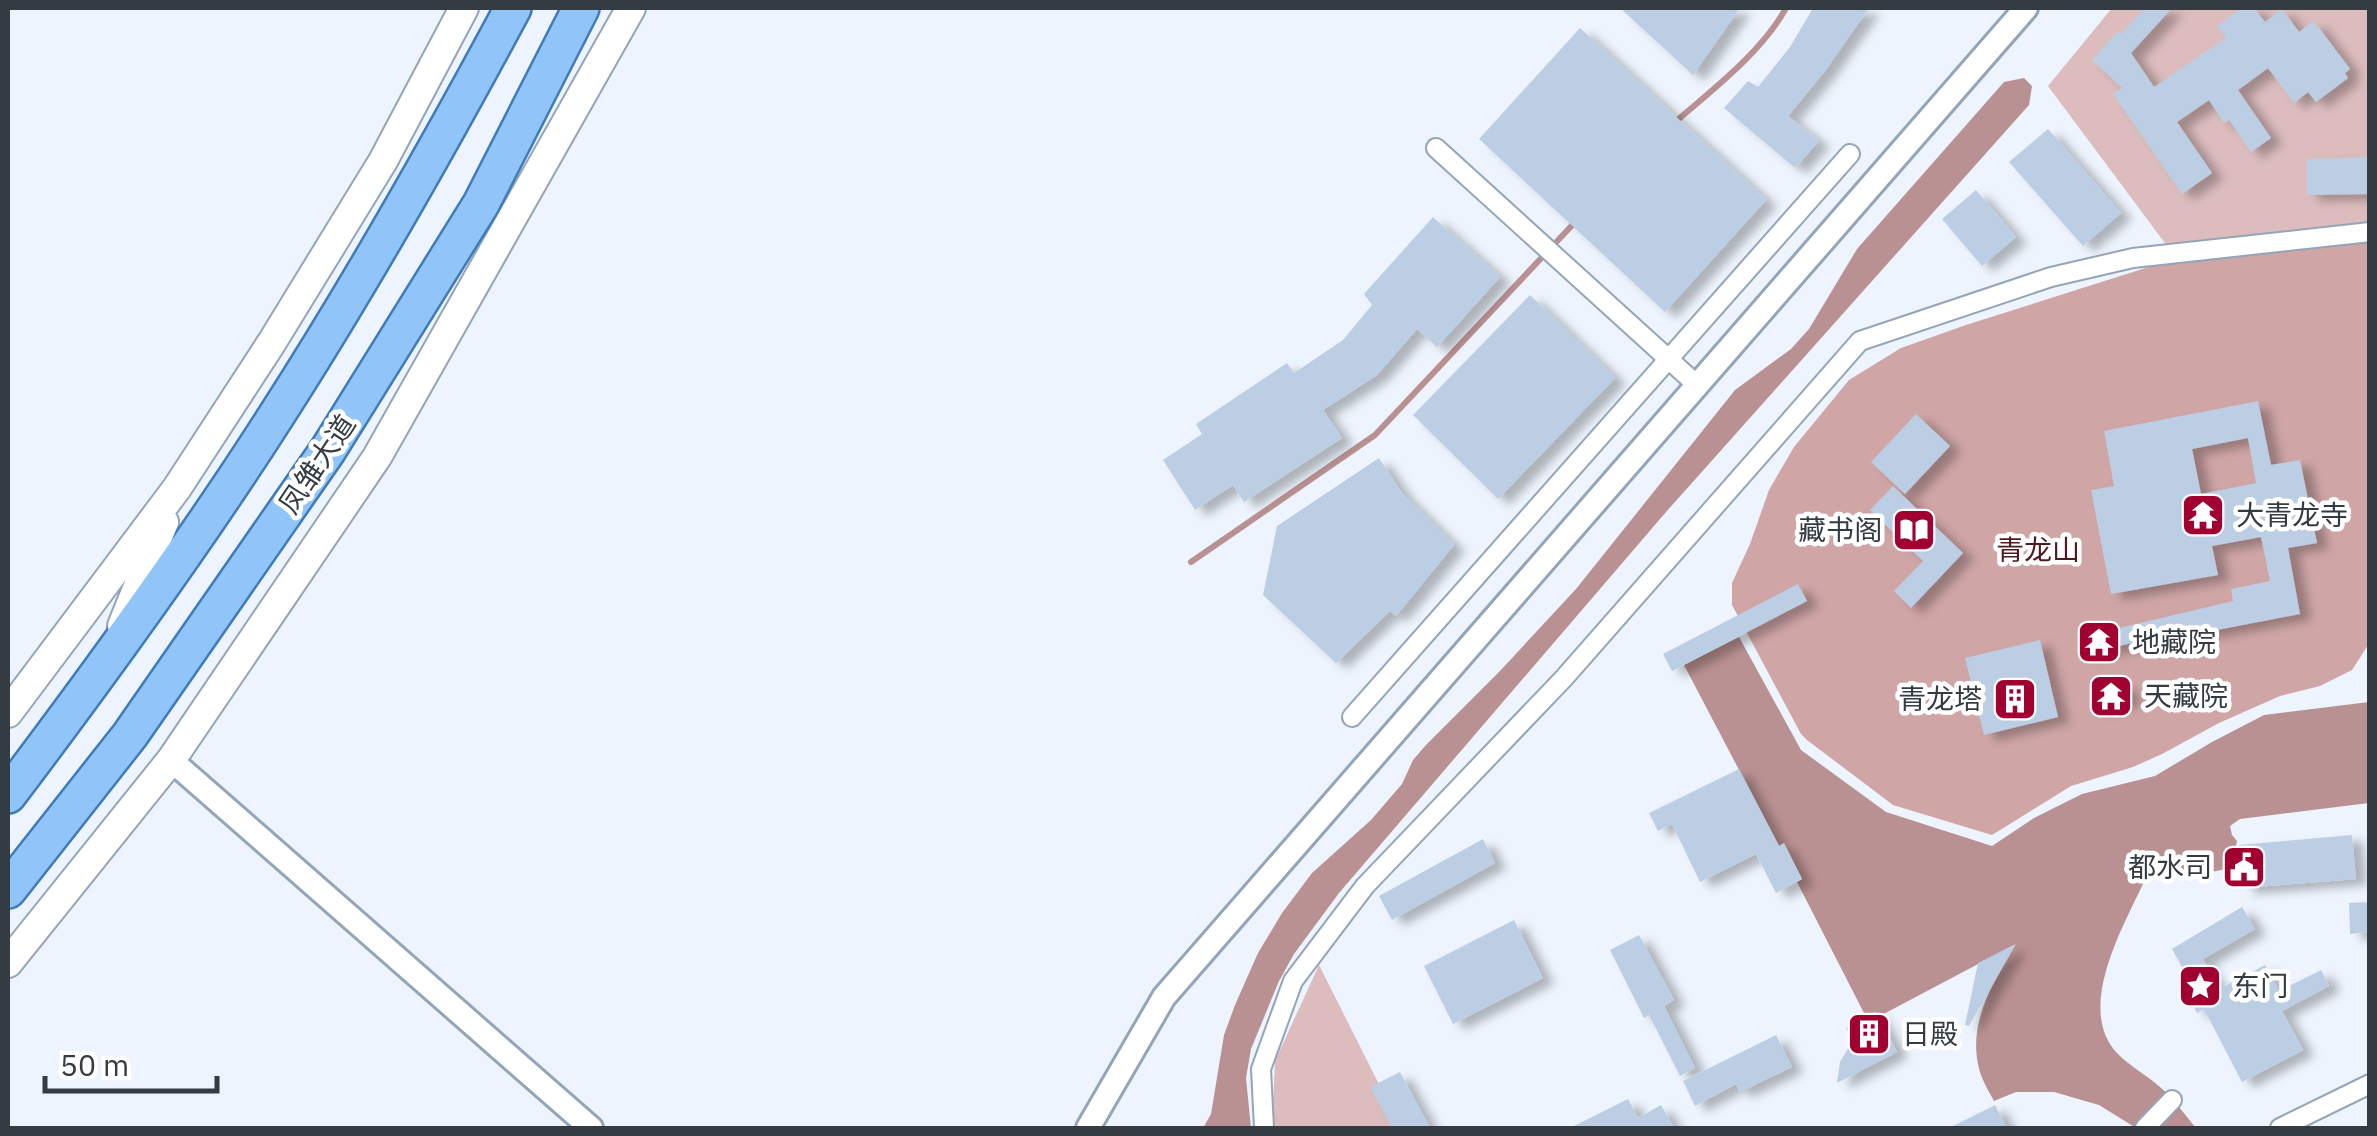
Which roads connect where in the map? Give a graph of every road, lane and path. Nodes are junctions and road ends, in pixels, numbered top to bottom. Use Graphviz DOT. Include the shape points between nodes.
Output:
graph roads {
  1 [pos="464,8"];
  2 [pos="513,8"];
  3 [pos="582,8"];
  4 [pos="631,8"];
  5 [pos="2026,8"];
  6 [pos="1436,148"];
  7 [pos="1850,154"];
  8 [pos="2370,232"];
  9 [pos="1670,358"];
  10 [pos="1697,384"];
  11 [pos="177,488"];
  12 [pos="107,664"];
  13 [pos="8,713"];
  14 [pos="1352,717"];
  15 [pos="172,760"];
  16 [pos="8,795"];
  17 [pos="8,890"];
  18 [pos="8,962"];
  19 [pos="2370,1084"];
  20 [pos="2172,1100"];
  21 [pos="591,1128"];
  22 [pos="1088,1128"];
  23 [pos="1264,1128"];
  24 [pos="2145,1128"];
  25 [pos="2280,1128"];
  1 -- 11 [label="street" via="383,161"];
  2 -- 12 [label="main road" via="432,160 276,416"];
  3 -- 17 [label="main road, 凤雏大道" via="481,204 328,450 130,735"];
  4 -- 15 [label="street" via="377,457"];
  5 -- 10 [label="street"];
  6 -- 9 [label="street"];
  7 -- 9 [label="street"];
  8 -- 23 [label="street" via="2134,258 2051,277 1860,341 1564,678 1365,886 1293,981 1261,1069"];
  9 -- 10 [label="street"];
  9 -- 14 [label="street"];
  10 -- 22 [label="street" via="1164,997"];
  11 -- 12 [label="street"];
  11 -- 13 [label="street"];
  12 -- 16 [label="main road"];
  15 -- 18 [label="street"];
  15 -- 21 [label="street"];
  19 -- 25 [label="street"];
  20 -- 24 [label="street"];
}
